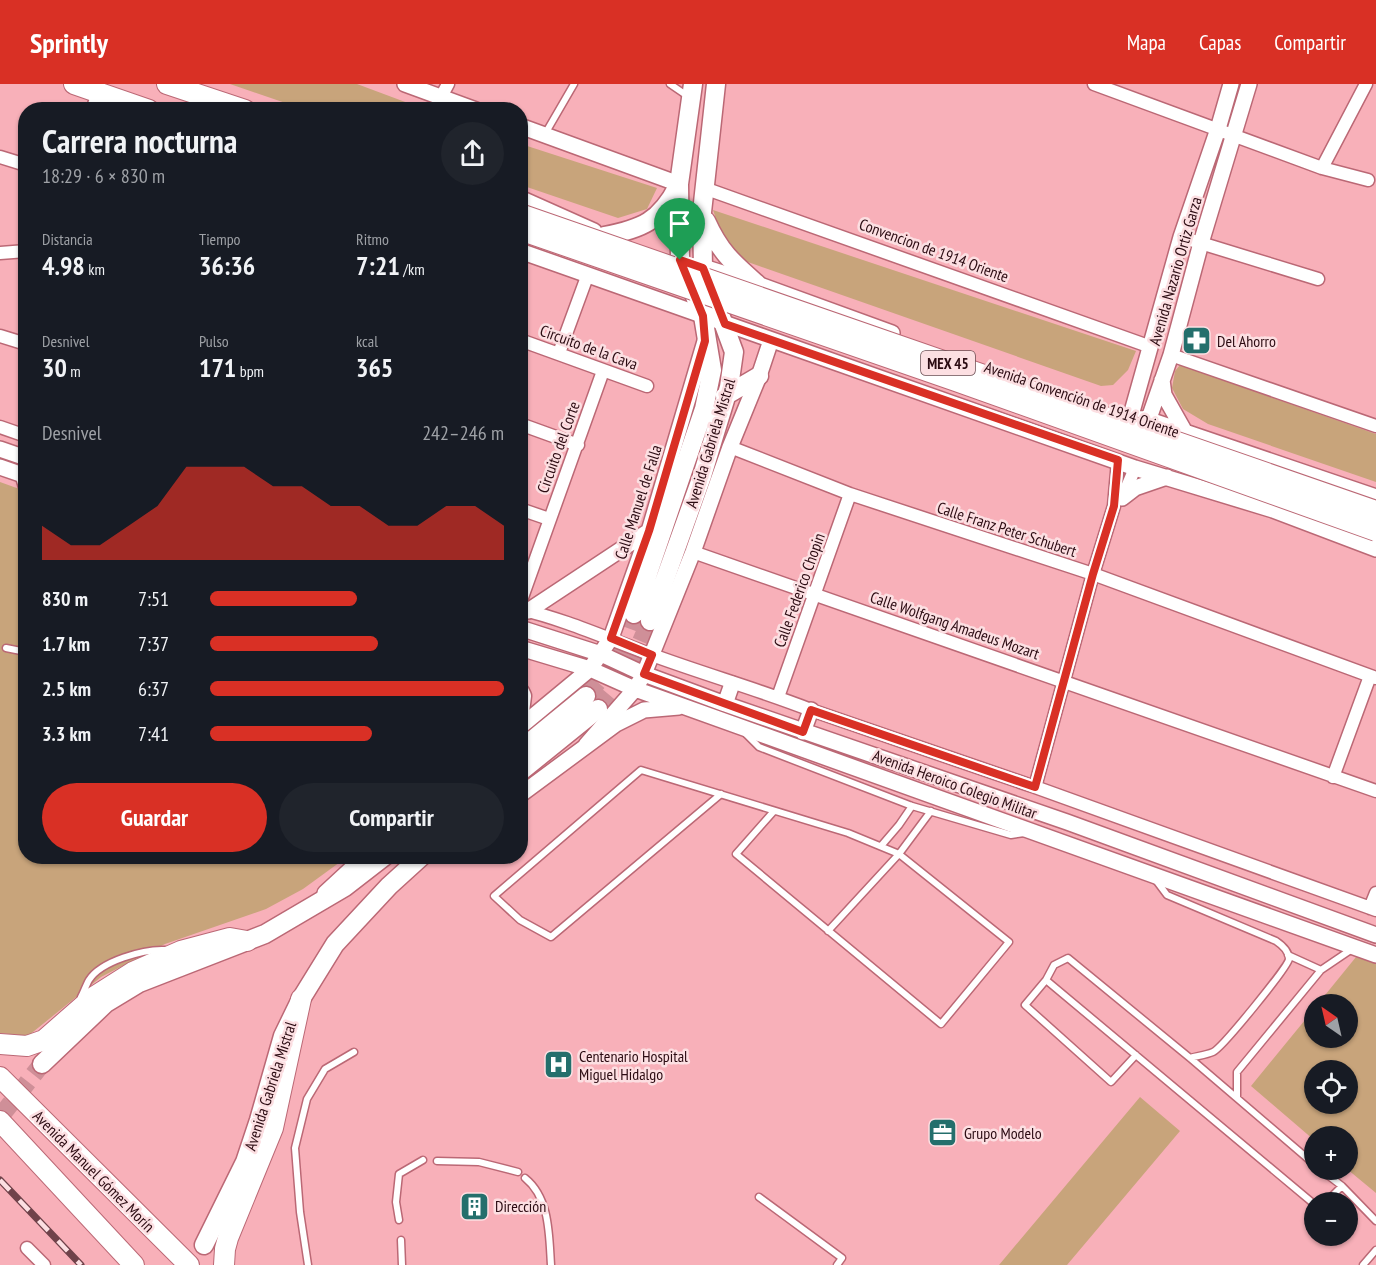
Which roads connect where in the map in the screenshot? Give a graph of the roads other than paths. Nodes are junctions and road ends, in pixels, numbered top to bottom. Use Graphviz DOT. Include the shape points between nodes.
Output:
graph roads {
  1 [pos="74,84"];
  2 [pos="167,84"];
  3 [pos="405,84"];
  4 [pos="574,84"];
  5 [pos="670,84"];
  6 [pos="716,84"];
  7 [pos="1231,84"];
  8 [pos="1249,84"];
  9 [pos="1366,84"];
  10 [pos="1099,85"];
  11 [pos="444,90"];
  12 [pos="692,91"];
  13 [pos="97,95"];
  14 [pos="121,102"];
  15 [pos="221,102"];
  16 [pos="463,102"];
  17 [pos="528,129"];
  18 [pos="1218,129"];
  19 [pos="545,135"];
  20 [pos="1234,135"];
  21 [pos="0,157"];
  22 [pos="18,163"];
  23 [pos="1322,168"];
  24 [pos="1368,180"];
  25 [pos="679,184"];
  26 [pos="704,188"];
  27 [pos="528,202"];
  28 [pos="702,212"];
  29 [pos="528,217"];
  30 [pos="528,233"];
  31 [pos="604,236"];
  32 [pos="1181,237"];
  33 [pos="1201,243"];
  34 [pos="18,252"];
  35 [pos="0,253"];
  36 [pos="528,254"];
  37 [pos="680,260"];
  38 [pos="703,268"];
  39 [pos="588,274"];
  40 [pos="1318,279"];
  41 [pos="757,284"];
  42 [pos="703,316"];
  43 [pos="725,324"];
  44 [pos="0,336"];
  45 [pos="771,340"];
  46 [pos="705,341"];
  47 [pos="18,342"];
  48 [pos="528,343"];
  49 [pos="1151,347"];
  50 [pos="559,353"];
  51 [pos="1171,355"];
  52 [pos="603,371"];
  53 [pos="759,376"];
  54 [pos="1162,380"];
  55 [pos="647,386"];
  56 [pos="725,396"];
  57 [pos="1130,418"];
  58 [pos="1148,419"];
  59 [pos="1376,426"];
  60 [pos="0,427"];
  61 [pos="528,427"];
  62 [pos="18,433"];
  63 [pos="1186,434"];
  64 [pos="578,445"];
  65 [pos="730,447"];
  66 [pos="0,449"];
  67 [pos="18,455"];
  68 [pos="1118,460"];
  69 [pos="0,467"];
  70 [pos="1135,468"];
  71 [pos="18,474"];
  72 [pos="1167,477"];
  73 [pos="850,494"];
  74 [pos="1376,497"];
  75 [pos="1118,502"];
  76 [pos="1376,511"];
  77 [pos="528,512"];
  78 [pos="549,519"];
  79 [pos="649,531"];
  80 [pos="1376,531"];
  81 [pos="1376,549"];
  82 [pos="693,552"];
  83 [pos="1093,574"];
  84 [pos="528,591"];
  85 [pos="815,594"];
  86 [pos="528,605"];
  87 [pos="528,610"];
  88 [pos="528,631"];
  89 [pos="611,638"];
  90 [pos="6,648"];
  91 [pos="18,650"];
  92 [pos="528,650"];
  93 [pos="601,654"];
  94 [pos="652,655"];
  95 [pos="590,669"];
  96 [pos="644,674"];
  97 [pos="1373,677"];
  98 [pos="1063,680"];
  99 [pos="732,684"];
  100 [pos="635,689"];
  101 [pos="778,697"];
  102 [pos="725,704"];
  103 [pos="687,706"];
  104 [pos="811,710"];
  105 [pos="528,720"];
  106 [pos="736,724"];
  107 [pos="803,732"];
  108 [pos="528,745"];
  109 [pos="586,745"];
  110 [pos="528,764"];
  111 [pos="1333,777"];
  112 [pos="1035,787"];
  113 [pos="528,789"];
  114 [pos="1376,791"];
  115 [pos="721,794"];
  116 [pos="912,806"];
  117 [pos="774,811"];
  118 [pos="931,811"];
  119 [pos="1034,832"];
  120 [pos="881,846"];
  121 [pos="899,854"];
  122 [pos="356,864"];
  123 [pos="375,864"];
  124 [pos="413,864"];
  125 [pos="420,864"];
  126 [pos="1151,874"];
  127 [pos="388,886"];
  128 [pos="1376,893"];
  129 [pos="1373,909"];
  130 [pos="304,912"];
  131 [pos="828,931"];
  132 [pos="1376,935"];
  133 [pos="247,941"];
  134 [pos="1354,947"];
  135 [pos="1288,955"];
  136 [pos="1376,955"];
  137 [pos="1321,970"];
  138 [pos="1046,980"];
  139 [pos="301,999"];
  140 [pos="0,1044"];
  141 [pos="354,1052"];
  142 [pos="1136,1055"];
  143 [pos="1190,1058"];
  144 [pos="42,1064"];
  145 [pos="0,1077"];
  146 [pos="1237,1097"];
  147 [pos="0,1121"];
  148 [pos="1304,1155"];
  149 [pos="423,1160"];
  150 [pos="437,1161"];
  151 [pos="518,1172"];
  152 [pos="525,1178"];
  153 [pos="1334,1180"];
  154 [pos="1342,1186"];
  155 [pos="1336,1192"];
  156 [pos="1304,1196"];
  157 [pos="759,1197"];
  158 [pos="399,1220"];
  159 [pos="1376,1221"];
  160 [pos="401,1240"];
  161 [pos="204,1245"];
  162 [pos="27,1248"];
  163 [pos="1376,1250"];
  164 [pos="44,1265"];
  165 [pos="134,1265"];
  166 [pos="189,1265"];
  167 [pos="224,1265"];
  168 [pos="308,1265"];
  169 [pos="402,1265"];
  170 [pos="551,1265"];
  171 [pos="837,1265"];
  172 [pos="1364,1265"];
  1 -- 13 [label="main road"];
  2 -- 15 [label="main road"];
  3 -- 11 [label="street"];
  4 -- 19 [label="lane"];
  5 -- 12 [label="lane"];
  6 -- 26 [label="main road, Avenida Gabriela Mistral"];
  7 -- 18 [label="street, Avenida Nazario Ortiz Garza"];
  8 -- 20 [label="street, Avenida Nazario Ortiz Garza"];
  9 -- 23 [label="street"];
  10 -- 18 [label="street"];
  11 -- 16 [label="street"];
  12 -- 25 [label="main road, Avenida Gabriela Mistral"];
  13 -- 14 [label="main road"];
  17 -- 19 [label="street"];
  18 -- 20 [label="street"];
  18 -- 32 [label="street, Avenida Nazario Ortiz Garza"];
  19 -- 25 [label="street"];
  20 -- 23 [label="street"];
  20 -- 33 [label="street, Avenida Nazario Ortiz Garza"];
  21 -- 22 [label="street"];
  23 -- 24 [label="street"];
  25 -- 31 [label="main road" via="668,205 651,222"];
  25 -- 37 [label="main road, Avenida Gabriela Mistral"];
  26 -- 28 [label="main road, Avenida Gabriela Mistral"];
  26 -- 49 [label="street, Convencion de 1914 Oriente"];
  27 -- 31 [label="street, Avenida Convención de 1914 Oriente"];
  28 -- 38 [label="main road, Avenida Gabriela Mistral"];
  28 -- 41 [label="main road" via="716,243"];
  29 -- 76 [label="main road, Avenida Convención de 1914 Oriente / MEX 45, bridge"];
  30 -- 80 [label="main road, Avenida Convención de 1914 Oriente / MEX 45, bridge"];
  31 -- 37 [label="street, Avenida Convención de 1914 Oriente"];
  32 -- 33 [label="street"];
  32 -- 49 [label="street, Avenida Nazario Ortiz Garza"];
  33 -- 40 [label="street"];
  33 -- 51 [label="street, Avenida Nazario Ortiz Garza"];
  34 -- 35 [label="street"];
  36 -- 39 [label="street"];
  37 -- 38 [label="street, Avenida Convención de 1914 Oriente"];
  37 -- 42 [label="main road, Avenida Gabriela Mistral"];
  38 -- 41 [label="street, Avenida Convención de 1914 Oriente"];
  38 -- 43 [label="main road, Avenida Gabriela Mistral"];
  39 -- 42 [label="street"];
  39 -- 50 [label="street"];
  41 -- 57 [label="street, Avenida Convención de 1914 Oriente"];
  42 -- 43 [label="street"];
  42 -- 46 [label="main road, Avenida Gabriela Mistral"];
  43 -- 45 [label="street"];
  43 -- 56 [label="main road, Avenida Gabriela Mistral" via="734,352"];
  44 -- 47 [label="street"];
  45 -- 53 [label="street"];
  45 -- 68 [label="street"];
  46 -- 56 [label="main road, Avenida Gabriela Mistral" via="712,370 704,409 642,618 702,476"];
  46 -- 79 [label="street, Calle Manuel de Falla"];
  48 -- 50 [label="street, Circuito de la Cava"];
  49 -- 57 [label="street, Avenida Nazario Ortiz Garza"];
  50 -- 52 [label="street, Circuito de la Cava"];
  51 -- 54 [label="street, Avenida Nazario Ortiz Garza"];
  51 -- 59 [label="street"];
  52 -- 55 [label="street, Circuito de la Cava"];
  52 -- 64 [label="street, Circuito del Corte"];
  53 -- 56 [label="main road"];
  53 -- 65 [label="street"];
  54 -- 58 [label="street, Avenida Nazario Ortiz Garza"];
  54 -- 63 [label="street" via="1164,395"];
  57 -- 58 [label="street, Avenida Convención de 1914 Oriente"];
  57 -- 68 [label="street, Avenida Nazario Ortiz Garza"];
  58 -- 63 [label="street, Avenida Convención de 1914 Oriente"];
  58 -- 70 [label="street, Avenida Nazario Ortiz Garza"];
  60 -- 62 [label="street"];
  61 -- 64 [label="street"];
  63 -- 74 [label="street, Avenida Convención de 1914 Oriente"];
  64 -- 78 [label="street, Circuito del Corte"];
  65 -- 73 [label="street, Calle Franz Peter Schubert"];
  65 -- 82 [label="street"];
  66 -- 67 [label="street"];
  68 -- 70 [label="street"];
  68 -- 75 [label="street"];
  69 -- 71 [label="street"];
  70 -- 72 [label="street"];
  70 -- 75 [label="street"];
  72 -- 75 [label="street" via="1135,488"];
  72 -- 81 [label="street" via="1273,510"];
  73 -- 83 [label="street, Calle Franz Peter Schubert"];
  73 -- 85 [label="street, Calle Federico Chopin"];
  75 -- 83 [label="street"];
  77 -- 78 [label="street"];
  78 -- 84 [label="street, Circuito del Corte"];
  79 -- 86 [label="street"];
  79 -- 89 [label="street, Calle Manuel de Falla"];
  82 -- 85 [label="street, Calle Wolfgang Amadeus Mozart"];
  82 -- 94 [label="street"];
  83 -- 97 [label="street, Calle Franz Peter Schubert"];
  83 -- 98 [label="street"];
  85 -- 98 [label="street, Calle Wolfgang Amadeus Mozart"];
  85 -- 101 [label="street, Calle Federico Chopin"];
  87 -- 89 [label="street, Avenida Heroico Colegio Militar"];
  88 -- 93 [label="street, Avenida Heroico Colegio Militar"];
  89 -- 93 [label="street, Calle Manuel de Falla"];
  89 -- 94 [label="street, Avenida Heroico Colegio Militar"];
  90 -- 91 [label="lane"];
  92 -- 95 [label="street, Avenida Heroico Colegio Militar"];
  93 -- 95 [label="street, Calle Manuel de Falla"];
  93 -- 96 [label="street, Avenida Heroico Colegio Militar"];
  94 -- 96 [label="street"];
  94 -- 99 [label="street, Avenida Heroico Colegio Militar"];
  95 -- 100 [label="street, Avenida Heroico Colegio Militar"];
  95 -- 105 [label="street"];
  96 -- 100 [label="street"];
  96 -- 102 [label="street, Avenida Heroico Colegio Militar"];
  97 -- 111 [label="street"];
  98 -- 111 [label="street, Calle Wolfgang Amadeus Mozart"];
  98 -- 112 [label="street"];
  99 -- 101 [label="street, Avenida Heroico Colegio Militar"];
  99 -- 102 [label="street"];
  100 -- 103 [label="street, Avenida Heroico Colegio Militar"];
  100 -- 109 [label="street"];
  101 -- 104 [label="street, Avenida Heroico Colegio Militar"];
  102 -- 107 [label="street, Avenida Heroico Colegio Militar"];
  103 -- 106 [label="street, Avenida Heroico Colegio Militar"];
  103 -- 109 [label="street" via="644,710"];
  104 -- 107 [label="street"];
  104 -- 112 [label="street, Avenida Heroico Colegio Militar"];
  106 -- 116 [label="lane" via="759,747"];
  106 -- 119 [label="street, Avenida Heroico Colegio Militar"];
  107 -- 132 [label="street, Avenida Heroico Colegio Militar" via="1067,822"];
  108 -- 110 [label="main road" via="592,702"];
  109 -- 113 [label="street"];
  111 -- 114 [label="street, Calle Wolfgang Amadeus Mozart"];
  112 -- 129 [label="street, Avenida Heroico Colegio Militar"];
  115 -- 115 [label="lane" via="641,770 494,896 520,920 551,937"];
  115 -- 117 [label="lane"];
  116 -- 118 [label="lane"];
  116 -- 120 [label="lane"];
  117 -- 120 [label="lane"];
  117 -- 131 [label="lane" via="736,854"];
  118 -- 119 [label="lane" via="1011,836"];
  118 -- 121 [label="lane"];
  119 -- 126 [label="street, Avenida Heroico Colegio Militar"];
  120 -- 121 [label="lane"];
  121 -- 131 [label="lane"];
  121 -- 131 [label="lane" via="1009,942 940,1024"];
  122 -- 130 [label="street"];
  123 -- 130 [label="main road"];
  124 -- 127 [label="main road, Avenida Gabriela Mistral"];
  125 -- 127 [label="street"];
  126 -- 134 [label="street, Avenida Heroico Colegio Militar"];
  126 -- 135 [label="lane" via="1167,895 1276,941"];
  127 -- 139 [label="main road, Avenida Gabriela Mistral" via="335,944"];
  128 -- 129 [label="street"];
  130 -- 133 [label="main road"];
  133 -- 140 [label="main road" via="230,938 181,951 133,972 92,998 44,1040 27,1046"];
  133 -- 144 [label="main road" via="139,983 106,1003"];
  134 -- 136 [label="street, Avenida Heroico Colegio Militar"];
  134 -- 137 [label="lane"];
  135 -- 137 [label="lane"];
  135 -- 143 [label="lane" via="1289,961 1269,989 1214,1051"];
  137 -- 146 [label="lane" via="1238,1072"];
  138 -- 142 [label="lane"];
  138 -- 142 [label="lane" via="1025,1005 1111,1082"];
  138 -- 143 [label="lane" via="1054,965 1068,958"];
  139 -- 161 [label="main road, Avenida Gabriela Mistral" via="282,1036 245,1162"];
  139 -- 167 [label="main road" via="273,1128 228,1238"];
  141 -- 168 [label="lane" via="325,1069 308,1099 295,1148"];
  142 -- 156 [label="lane"];
  143 -- 146 [label="lane"];
  145 -- 166 [label="main road, Avenida Manuel Gómez Morín"];
  146 -- 148 [label="lane"];
  147 -- 165 [label="main road, Avenida Manuel Gómez Morín"];
  149 -- 158 [label="lane" via="399,1174"];
  150 -- 151 [label="lane" via="478,1162"];
  152 -- 170 [label="lane" via="544,1203"];
  153 -- 154 [label="lane"];
  154 -- 155 [label="lane"];
  154 -- 159 [label="lane"];
  157 -- 171 [label="lane" via="842,1258"];
  160 -- 169 [label="lane"];
  162 -- 164 [label="street"];
  163 -- 172 [label="lane"];
}
